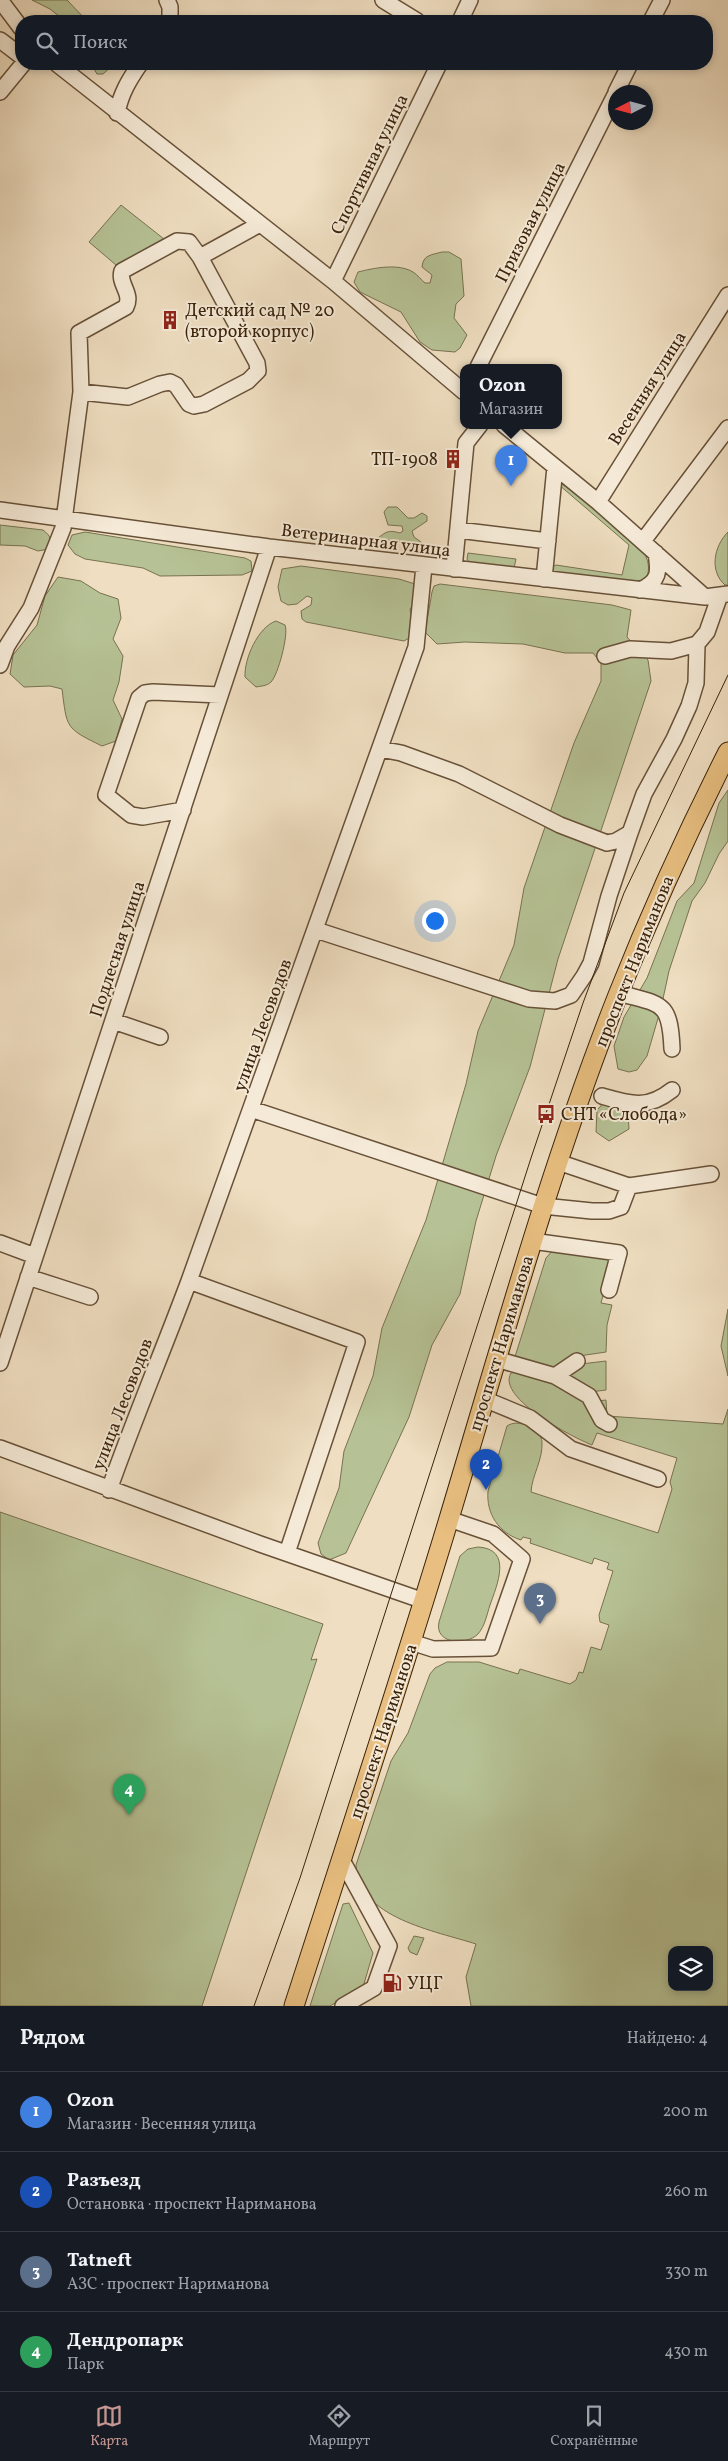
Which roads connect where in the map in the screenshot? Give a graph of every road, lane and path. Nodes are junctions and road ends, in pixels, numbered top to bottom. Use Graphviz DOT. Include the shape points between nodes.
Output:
graph roads {
  1 [pos="0,0"];
  2 [pos="167,0"];
  3 [pos="383,0"];
  4 [pos="470,0"];
  5 [pos="662,0"];
  6 [pos="170,15"];
  7 [pos="407,15"];
  8 [pos="463,15"];
  9 [pos="654,15"];
  10 [pos="0,17"];
  11 [pos="15,20"];
  12 [pos="15,30"];
  13 [pos="0,40"];
  14 [pos="15,51"];
  15 [pos="17,70"];
  16 [pos="64,70"];
  17 [pos="136,70"];
  18 [pos="436,70"];
  19 [pos="627,70"];
  20 [pos="620,85"];
  21 [pos="0,92"];
  22 [pos="608,109"];
  23 [pos="117,112"];
  24 [pos="260,224"];
  25 [pos="200,257"];
  26 [pos="333,281"];
  27 [pos="728,295"];
  28 [pos="480,364"];
  29 [pos="460,389"];
  30 [pos="81,392"];
  31 [pos="728,428"];
  32 [pos="477,429"];
  33 [pos="509,429"];
  34 [pos="555,467"];
  35 [pos="598,502"];
  36 [pos="0,510"];
  37 [pos="65,518"];
  38 [pos="458,530"];
  39 [pos="548,541"];
  40 [pos="642,541"];
  41 [pos="269,547"];
  42 [pos="656,553"];
  43 [pos="424,566"];
  44 [pos="454,569"];
  45 [pos="544,579"];
  46 [pos="640,590"];
  47 [pos="718,595"];
  48 [pos="697,644"];
  49 [pos="605,656"];
  50 [pos="0,664"];
  51 [pos="220,695"];
  52 [pos="380,749"];
  53 [pos="728,752"];
  54 [pos="183,810"];
  55 [pos="630,833"];
  56 [pos="316,930"];
  57 [pos="618,993"];
  58 [pos="113,1021"];
  59 [pos="160,1036"];
  60 [pos="672,1049"];
  61 [pos="672,1090"];
  62 [pos="602,1096"];
  63 [pos="251,1109"];
  64 [pos="558,1162"];
  65 [pos="710,1174"];
  66 [pos="629,1186"];
  67 [pos="543,1206"];
  68 [pos="532,1241"];
  69 [pos="0,1243"];
  70 [pos="35,1256"];
  71 [pos="28,1276"];
  72 [pos="189,1281"];
  73 [pos="609,1290"];
  74 [pos="90,1297"];
  75 [pos="496,1360"];
  76 [pos="577,1361"];
  77 [pos="0,1363"];
  78 [pos="555,1376"];
  79 [pos="484,1399"];
  80 [pos="609,1424"];
  81 [pos="0,1448"];
  82 [pos="658,1479"];
  83 [pos="110,1490"];
  84 [pos="449,1519"];
  85 [pos="287,1553"];
  86 [pos="424,1601"];
  87 [pos="411,1642"];
  88 [pos="342,1860"];
  89 [pos="294,2006"];
  90 [pos="343,2006"];
  1 -- 11 [label="street"];
  2 -- 6 [label="street"];
  3 -- 7 [label="street"];
  4 -- 8 [label="street"];
  5 -- 9 [label="street"];
  10 -- 12 [label="street"];
  13 -- 14 [label="street"];
  15 -- 21 [label="street"];
  16 -- 23 [label="street"];
  17 -- 23 [label="street" via="120,98"];
  18 -- 26 [label="street, Спортивная улица"];
  19 -- 20 [label="street, Призовая улица"];
  22 -- 28 [label="street, Призовая улица"];
  23 -- 24 [label="street"];
  24 -- 25 [label="street"];
  24 -- 26 [label="street"];
  25 -- 30 [label="street" via="192,245 180,240 123,270 121,276 129,296 126,307 79,333"];
  25 -- 30 [label="street" via="256,363 256,375 198,406 189,404 176,385 170,382 128,397"];
  26 -- 29 [label="street"];
  27 -- 35 [label="street, Весенняя улица"];
  30 -- 37 [label="street"];
  31 -- 40 [label="street"];
  32 -- 38 [label="street" via="466,443"];
  33 -- 34 [label="street"];
  34 -- 35 [label="street"];
  34 -- 39 [label="street"];
  35 -- 40 [label="street"];
  36 -- 37 [label="street, Ветеринарная улица"];
  37 -- 41 [label="street, Ветеринарная улица"];
  37 -- 50 [label="street" via="58,546 31,608 7,646"];
  38 -- 39 [label="street"];
  38 -- 44 [label="street"];
  39 -- 45 [label="street"];
  40 -- 42 [label="street"];
  41 -- 43 [label="street, Ветеринарная улица"];
  41 -- 51 [label="street, Подлесная улица"];
  42 -- 46 [label="street" via="656,577 651,585"];
  42 -- 47 [label="street"];
  43 -- 44 [label="street, Ветеринарная улица"];
  43 -- 52 [label="street, улица Лесоводов" via="416,646"];
  44 -- 45 [label="street, Ветеринарная улица"];
  45 -- 46 [label="street, Ветеринарная улица"];
  46 -- 47 [label="street, Ветеринарная улица"];
  47 -- 48 [label="street" via="707,632"];
  48 -- 49 [label="street" via="671,651 630,649"];
  48 -- 55 [label="street" via="696,683 689,706 644,794"];
  51 -- 54 [label="street, Подлесная улица"];
  51 -- 54 [label="street" via="153,692 139,698 106,795 131,815 143,817"];
  52 -- 55 [label="street" via="401,753 459,774 560,825 607,843"];
  52 -- 56 [label="street, улица Лесоводов"];
  53 -- 57 [label="main road, проспект Нариманова"];
  54 -- 58 [label="street, Подлесная улица"];
  55 -- 56 [label="street" via="591,963 571,995 555,1001 528,999"];
  56 -- 63 [label="street, улица Лесоводов"];
  57 -- 60 [label="street" via="666,1010 671,1026"];
  57 -- 64 [label="main road, проспект Нариманова"];
  58 -- 59 [label="street"];
  58 -- 70 [label="street, Подлесная улица"];
  61 -- 62 [label="street" via="651,1103 632,1104"];
  63 -- 67 [label="street"];
  63 -- 72 [label="street, улица Лесоводов"];
  64 -- 66 [label="street"];
  64 -- 67 [label="main road, проспект Нариманова"];
  65 -- 66 [label="street"];
  66 -- 67 [label="street" via="621,1207 609,1210"];
  67 -- 68 [label="main road, проспект Нариманова"];
  68 -- 73 [label="street" via="619,1253"];
  68 -- 75 [label="main road, проспект Нариманова"];
  69 -- 70 [label="street"];
  70 -- 71 [label="street, Подлесная улица"];
  71 -- 74 [label="street"];
  71 -- 77 [label="street, Подлесная улица"];
  72 -- 83 [label="street, улица Лесоводов"];
  72 -- 85 [label="street" via="357,1342"];
  75 -- 78 [label="street"];
  75 -- 79 [label="main road, проспект Нариманова"];
  76 -- 78 [label="street"];
  78 -- 80 [label="street" via="589,1396 596,1412"];
  79 -- 82 [label="street" via="530,1418 571,1449"];
  79 -- 84 [label="main road, проспект Нариманова"];
  81 -- 83 [label="street"];
  83 -- 85 [label="street"];
  84 -- 86 [label="main road, проспект Нариманова"];
  84 -- 87 [label="street" via="493,1534 522,1559 491,1648 433,1649"];
  85 -- 86 [label="street"];
  86 -- 87 [label="main road, проспект Нариманова"];
  87 -- 88 [label="main road, проспект Нариманова"];
  88 -- 89 [label="main road, проспект Нариманова"];
  88 -- 90 [label="street" via="389,1946 374,1988"];
}
